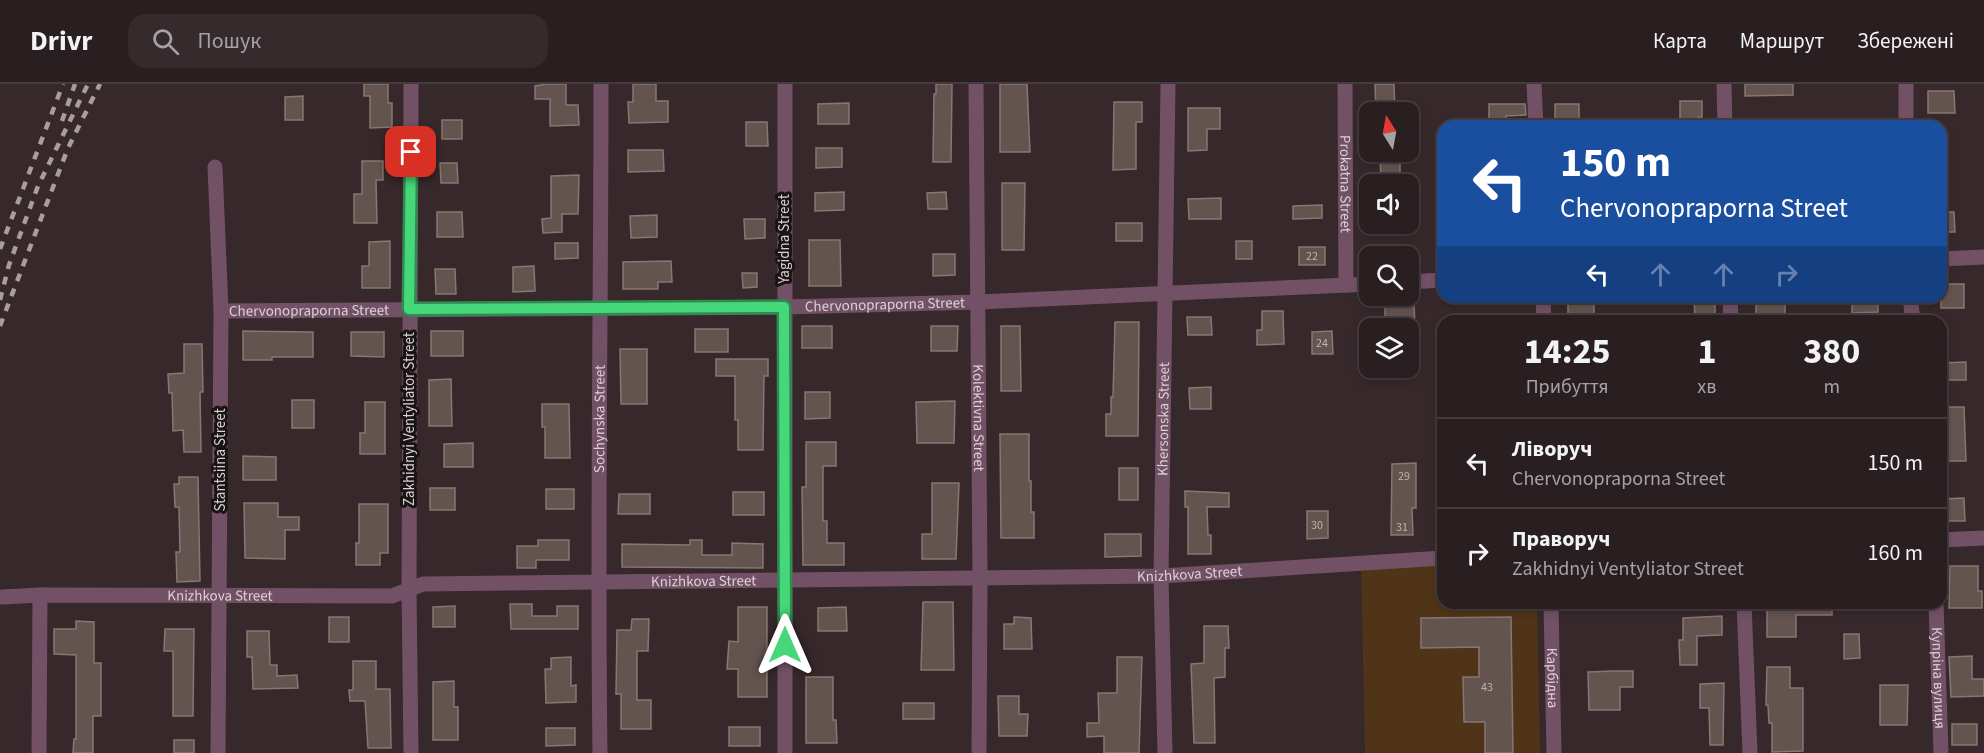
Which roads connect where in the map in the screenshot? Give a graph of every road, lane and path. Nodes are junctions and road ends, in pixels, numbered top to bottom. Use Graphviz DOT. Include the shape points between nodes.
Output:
graph roads {
  1 [pos="411,84"];
  2 [pos="600,84"];
  3 [pos="785,84"];
  4 [pos="976,84"];
  5 [pos="1168,84"];
  6 [pos="1345,84"];
  7 [pos="1534,84"];
  8 [pos="1724,84"];
  9 [pos="1906,84"];
  10 [pos="1536,120"];
  11 [pos="1725,120"];
  12 [pos="1906,120"];
  13 [pos="215,167"];
  14 [pos="1984,257"];
  15 [pos="1947,259"];
  16 [pos="1437,280"];
  17 [pos="1419,281"];
  18 [pos="1359,284"];
  19 [pos="1346,285"];
  20 [pos="1166,293"];
  21 [pos="978,302"];
  22 [pos="601,307"];
  23 [pos="784,307"];
  24 [pos="409,309"];
  25 [pos="221,311"];
  26 [pos="1984,538"];
  27 [pos="1947,540"];
  28 [pos="1437,558"];
  29 [pos="1161,576"];
  30 [pos="980,578"];
  31 [pos="786,580"];
  32 [pos="598,582"];
  33 [pos="409,590"];
  34 [pos="40,595"];
  35 [pos="219,595"];
  36 [pos="2,597"];
  37 [pos="1551,609"];
  38 [pos="1744,609"];
  39 [pos="1936,609"];
  40 [pos="39,753"];
  41 [pos="218,753"];
  42 [pos="411,753"];
  43 [pos="600,753"];
  44 [pos="785,753"];
  45 [pos="979,753"];
  46 [pos="1165,753"];
  47 [pos="1554,753"];
  48 [pos="1750,753"];
  49 [pos="1941,753"];
  1 -- 24 [label="street, Zakhidnyi Ventyliator Street"];
  2 -- 22 [label="street, Sochynska Street"];
  3 -- 23 [label="street, Yagidna Street"];
  4 -- 21 [label="street, Kolektivna Street"];
  5 -- 20 [label="street, Khersonska Street"];
  6 -- 19 [label="street, Prokatna Street"];
  7 -- 10 [label="street"];
  8 -- 11 [label="street"];
  9 -- 12 [label="street"];
  13 -- 25 [label="street, Stantsiina Street"];
  14 -- 15 [label="street"];
  16 -- 17 [label="street"];
  18 -- 19 [label="street, Chervonopraporna Street"];
  19 -- 20 [label="street, Chervonopraporna Street"];
  20 -- 21 [label="street, Chervonopraporna Street"];
  20 -- 29 [label="street, Khersonska Street"];
  21 -- 23 [label="street, Chervonopraporna Street"];
  21 -- 30 [label="street, Kolektivna Street"];
  22 -- 23 [label="street, Chervonopraporna Street"];
  22 -- 24 [label="street, Chervonopraporna Street"];
  22 -- 32 [label="street, Sochynska Street"];
  23 -- 31 [label="street, Yagidna Street"];
  24 -- 25 [label="street, Chervonopraporna Street"];
  24 -- 33 [label="street, Zakhidnyi Ventyliator Street"];
  25 -- 35 [label="street, Stantsiina Street"];
  26 -- 27 [label="street"];
  28 -- 29 [label="street, Knizhkova Street"];
  29 -- 30 [label="street, Knizhkova Street"];
  29 -- 46 [label="street, Khersonska Street"];
  30 -- 31 [label="street, Knizhkova Street"];
  30 -- 45 [label="street, Kolektivna Street"];
  31 -- 32 [label="street, Knizhkova Street"];
  31 -- 44 [label="street, Yagidna Street"];
  32 -- 33 [label="street, Knizhkova Street" via="423,584"];
  32 -- 43 [label="street, Sochynska Street"];
  33 -- 35 [label="street, Knizhkova Street" via="392,596"];
  33 -- 42 [label="street, Zakhidnyi Ventyliator Street"];
  34 -- 35 [label="street, Knizhkova Street"];
  34 -- 36 [label="street, Knizhkova Street"];
  34 -- 40 [label="street"];
  35 -- 41 [label="street, Stantsiina Street"];
  37 -- 47 [label="street, Карбідна"];
  38 -- 48 [label="street"];
  39 -- 49 [label="street, Купріна вулиця"];
}
